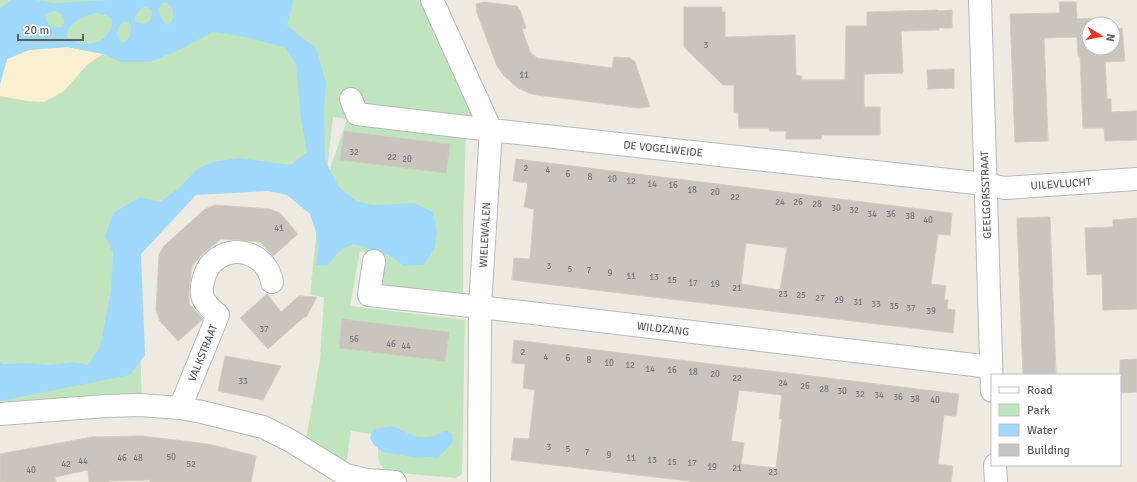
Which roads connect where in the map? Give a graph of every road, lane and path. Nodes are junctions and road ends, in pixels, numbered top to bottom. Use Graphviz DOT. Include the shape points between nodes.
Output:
graph roads {
  1 [pos="432,0"];
  2 [pos="980,0"];
  3 [pos="351,99"];
  4 [pos="491,130"];
  5 [pos="1137,179"];
  6 [pos="985,184"];
  7 [pos="374,261"];
  8 [pos="272,282"];
  9 [pos="480,307"];
  10 [pos="991,367"];
  11 [pos="991,374"];
  12 [pos="180,408"];
  13 [pos="0,414"];
  14 [pos="995,466"];
  15 [pos="395,482"];
  16 [pos="479,482"];
  17 [pos="996,482"];
  1 -- 4 [label="street, WIELEWALEN"];
  2 -- 6 [label="street, GEELGORSSTRAAT"];
  3 -- 4 [label="street, DE VOGELWEIDE" via="357,114"];
  4 -- 6 [label="street, DE VOGELWEIDE"];
  4 -- 9 [label="street, WIELEWALEN"];
  5 -- 6 [label="street, UILEVLUCHT" via="1005,188"];
  6 -- 10 [label="street, GEELGORSSTRAAT"];
  7 -- 9 [label="street, WILDZANG" via="369,295"];
  8 -- 12 [label="street, VALKSTRAAT" via="267,268 251,254 231,253 212,262 202,285 202,296 218,315"];
  9 -- 10 [label="street, WILDZANG"];
  9 -- 16 [label="street, WIELEWALEN"];
  10 -- 11 [label="street, GEELGORSSTRAAT"];
  12 -- 13 [label="street" via="106,406"];
  12 -- 15 [label="street" via="263,427 346,475"];
  14 -- 17 [label="street"];
}
